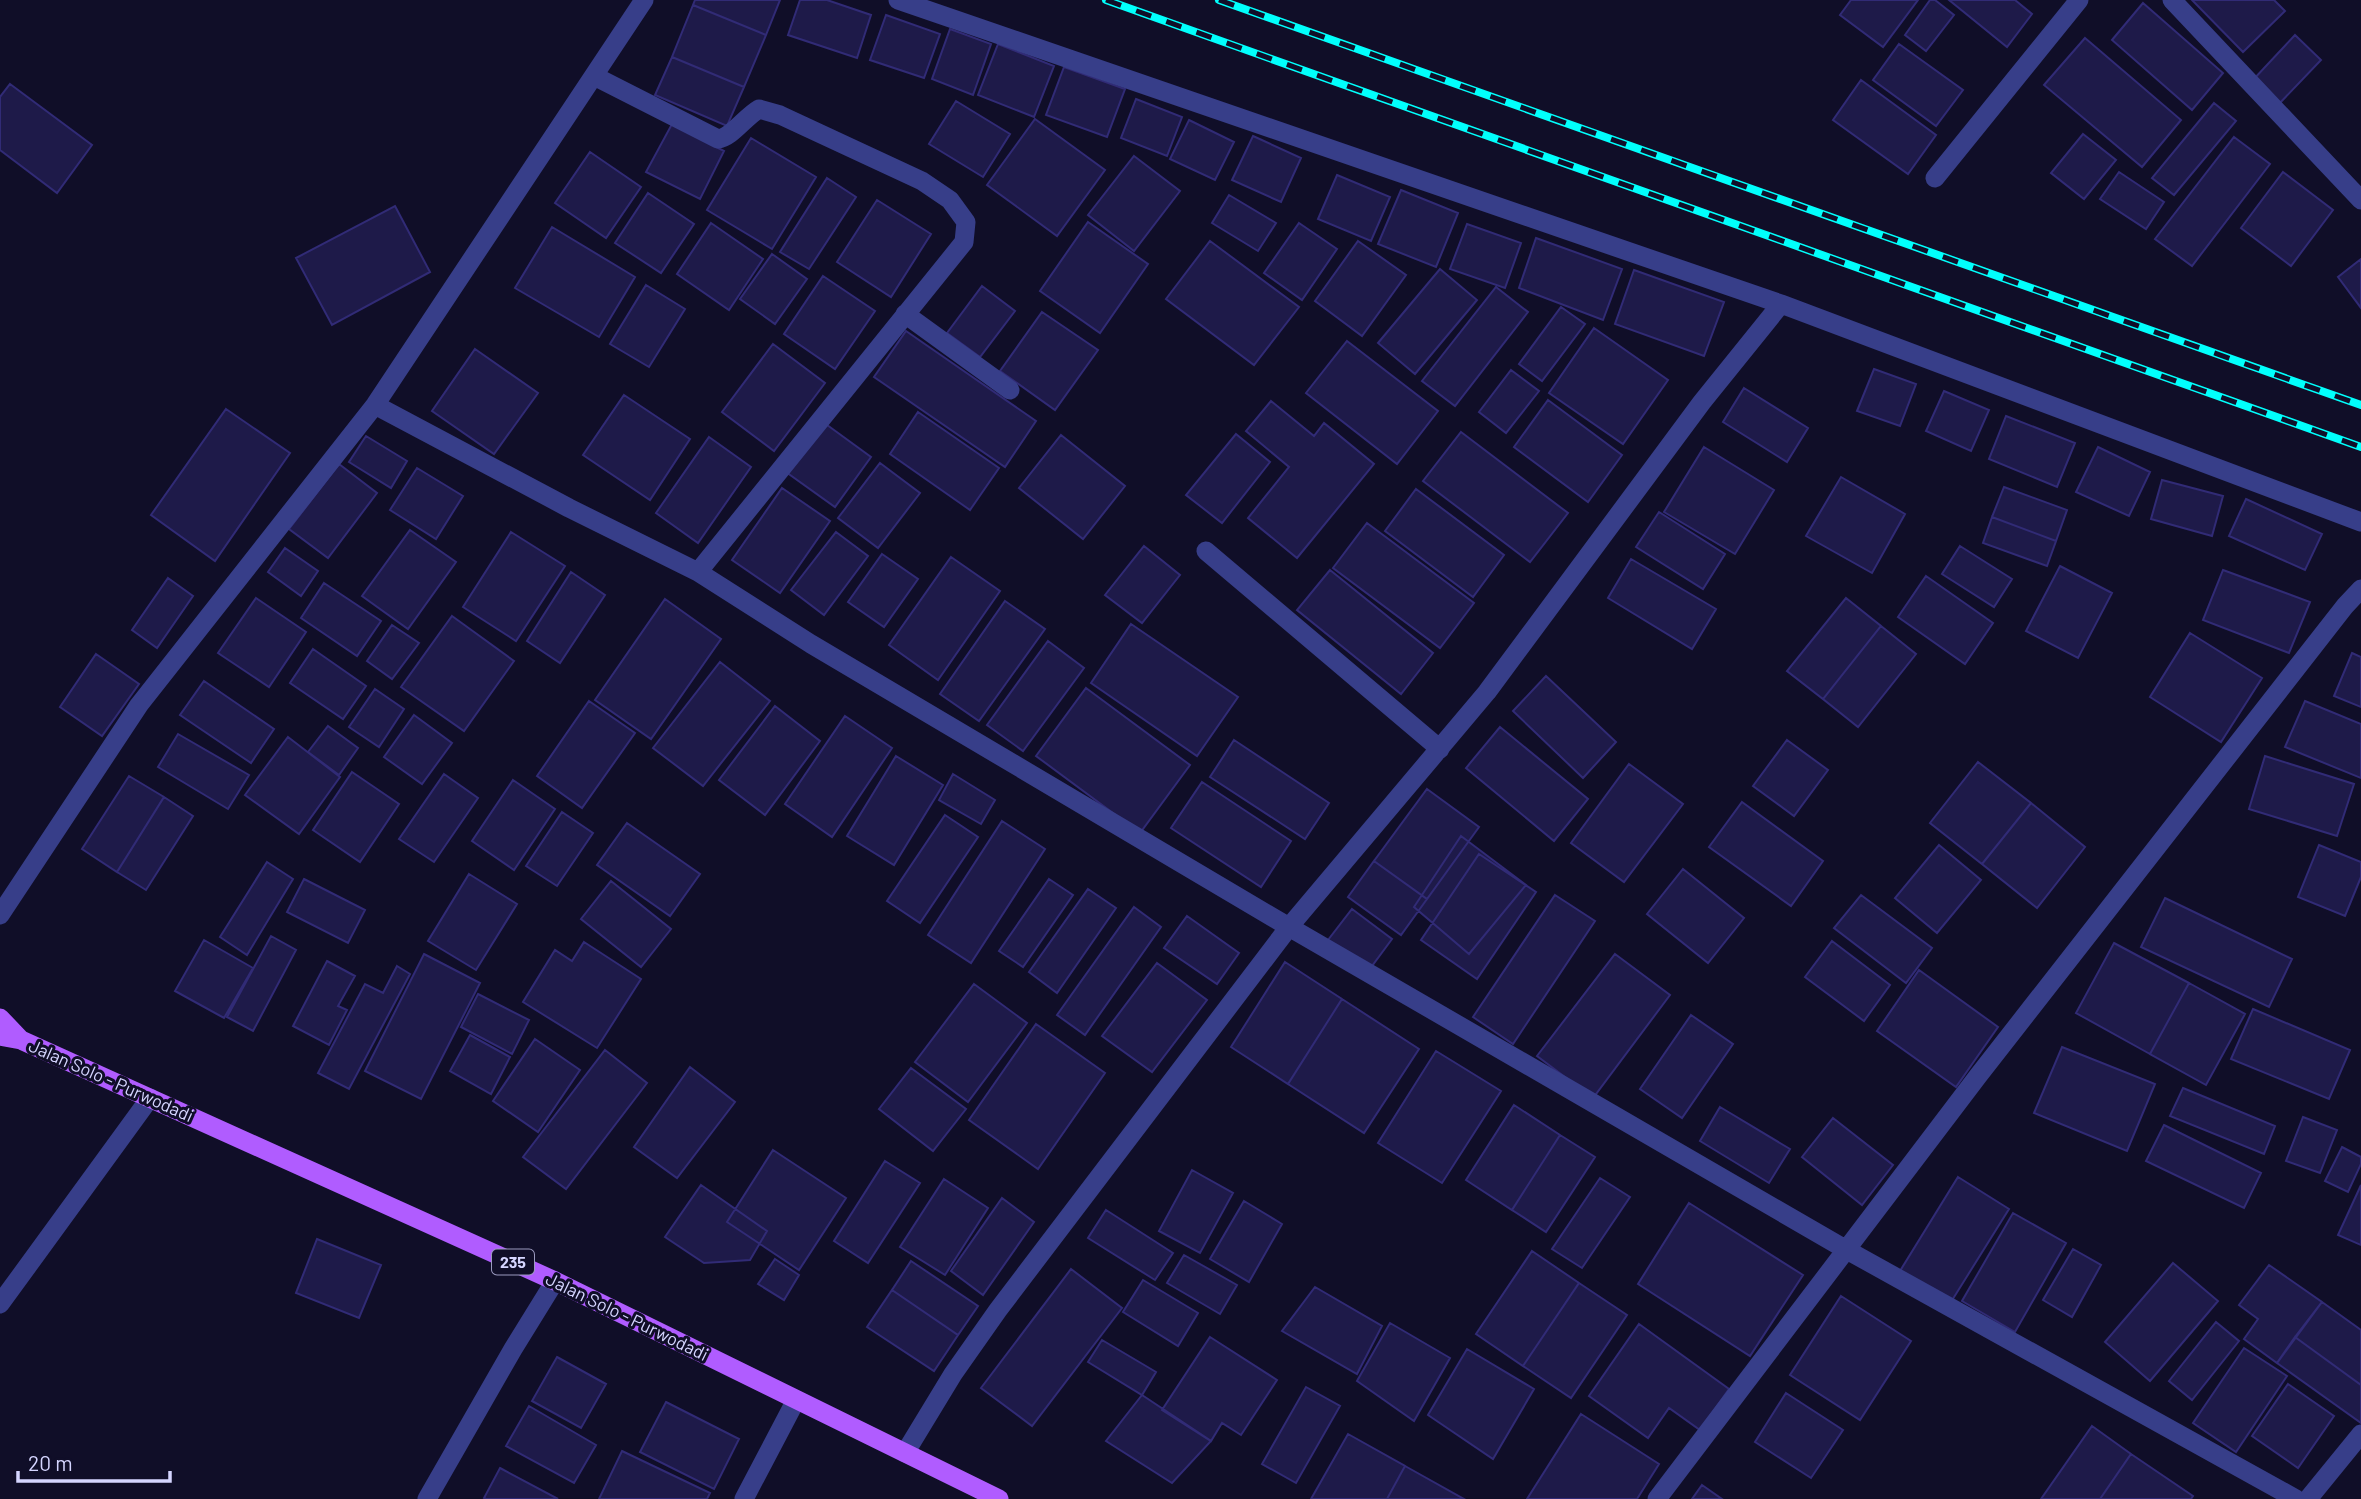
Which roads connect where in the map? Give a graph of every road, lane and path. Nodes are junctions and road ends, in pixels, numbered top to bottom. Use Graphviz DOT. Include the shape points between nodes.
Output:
graph roads {
  1 [pos="644,0"];
  2 [pos="898,0"];
  3 [pos="2172,0"];
  4 [pos="2073,2"];
  5 [pos="594,76"];
  6 [pos="1935,178"];
  7 [pos="2361,200"];
  8 [pos="1781,304"];
  9 [pos="905,314"];
  10 [pos="1010,390"];
  11 [pos="375,405"];
  12 [pos="2361,522"];
  13 [pos="1206,551"];
  14 [pos="698,572"];
  15 [pos="2361,589"];
  16 [pos="1440,750"];
  17 [pos="0,915"];
  18 [pos="1289,927"];
  19 [pos="0,1018"];
  20 [pos="0,1036"];
  21 [pos="21,1040"];
  22 [pos="150,1097"];
  23 [pos="1845,1249"];
  24 [pos="555,1281"];
  25 [pos="0,1304"];
  26 [pos="796,1400"];
  27 [pos="2361,1434"];
  28 [pos="905,1453"];
  29 [pos="427,1499"];
  30 [pos="744,1499"];
  31 [pos="999,1499"];
  32 [pos="1657,1499"];
  33 [pos="2296,1499"];
  34 [pos="2308,1499"];
  1 -- 5 [label="street"];
  2 -- 8 [label="street"];
  3 -- 7 [label="street"];
  4 -- 6 [label="street"];
  5 -- 9 [label="street" via="718,139 729,136 759,109 779,115 922,181 950,200 966,222 964,242"];
  5 -- 11 [label="street"];
  8 -- 12 [label="street"];
  8 -- 16 [label="street"];
  9 -- 10 [label="street"];
  9 -- 14 [label="street"];
  11 -- 14 [label="street"];
  11 -- 17 [label="street" via="139,705"];
  13 -- 16 [label="street"];
  14 -- 18 [label="street"];
  15 -- 23 [label="street"];
  16 -- 18 [label="street"];
  18 -- 23 [label="street"];
  18 -- 28 [label="street" via="998,1310"];
  19 -- 21 [label="main road, Jalan Solo - Purwodadi / 235"];
  20 -- 21 [label="main road, Jalan Solo - Purwodadi / 235"];
  21 -- 22 [label="main road, Jalan Solo - Purwodadi / 235"];
  22 -- 24 [label="main road, Jalan Solo - Purwodadi / 235"];
  22 -- 25 [label="street"];
  23 -- 32 [label="street"];
  23 -- 33 [label="street"];
  24 -- 26 [label="main road, Jalan Solo - Purwodadi / 235"];
  24 -- 29 [label="street"];
  26 -- 28 [label="main road, Jalan Solo - Purwodadi / 235"];
  26 -- 30 [label="street"];
  27 -- 34 [label="street"];
  28 -- 31 [label="main road, Jalan Solo - Purwodadi / 235"];
}
